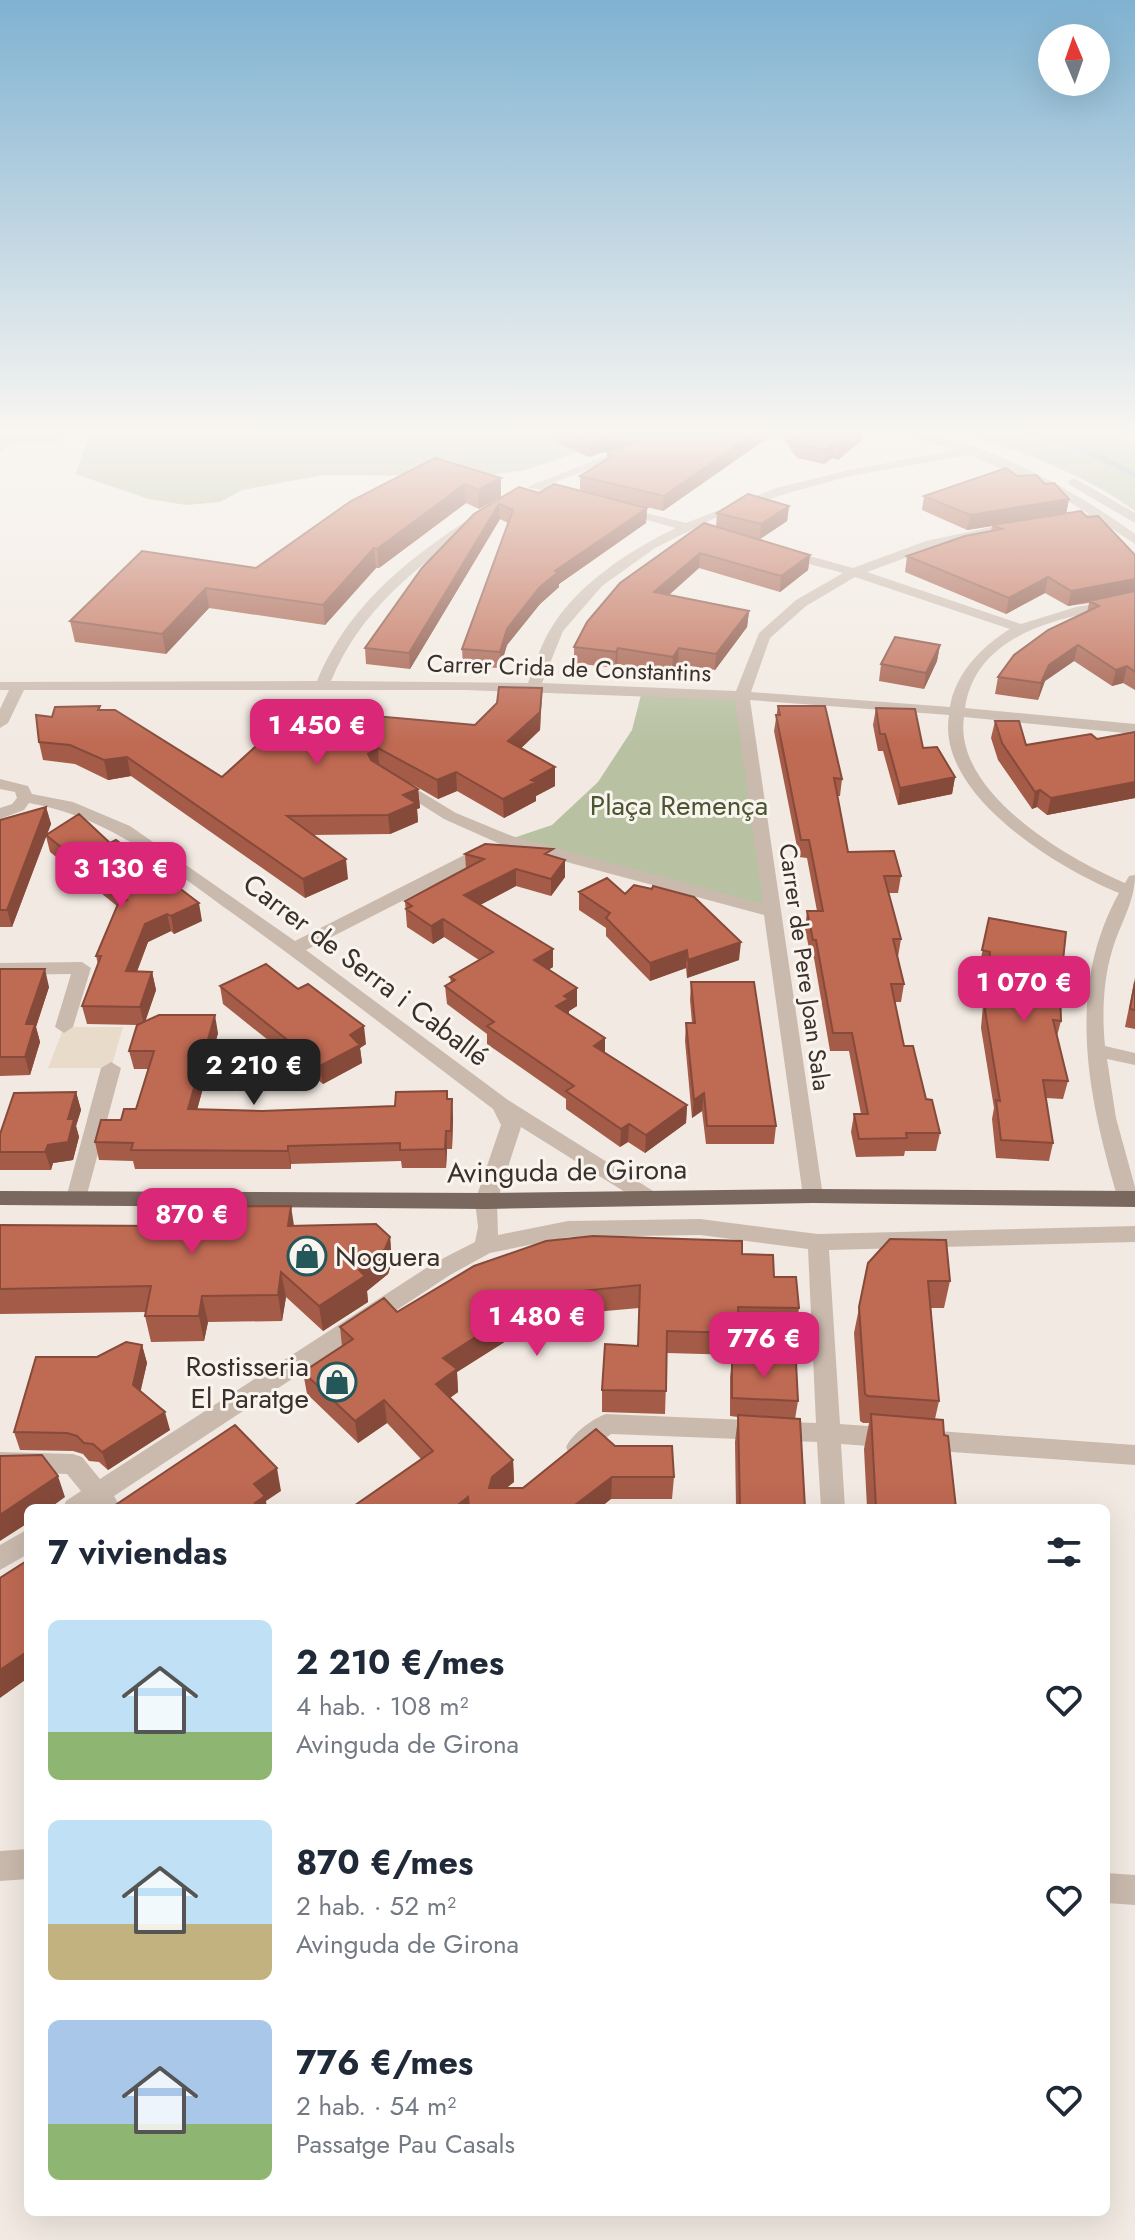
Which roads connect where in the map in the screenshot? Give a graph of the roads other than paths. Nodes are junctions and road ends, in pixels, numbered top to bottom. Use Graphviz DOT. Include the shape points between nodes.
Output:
graph roads {
  1 [pos="454,535"];
  2 [pos="673,535"];
  3 [pos="979,535"];
  4 [pos="763,547"];
  5 [pos="854,572"];
  6 [pos="1135,601"];
  7 [pos="1022,629"];
  8 [pos="0,686"];
  9 [pos="19,686"];
  10 [pos="322,686"];
  11 [pos="533,687"];
  12 [pos="742,695"];
  13 [pos="953,711"];
  14 [pos="0,723"];
  15 [pos="1135,729"];
  16 [pos="381,774"];
  17 [pos="0,784"];
  18 [pos="25,798"];
  19 [pos="0,814"];
  20 [pos="506,840"];
  21 [pos="1133,888"];
  22 [pos="774,912"];
  23 [pos="294,949"];
  24 [pos="0,969"];
  25 [pos="64,1027"];
  26 [pos="1096,1050"];
  27 [pos="1135,1059"];
  28 [pos="111,1068"];
  29 [pos="501,1105"];
  30 [pos="813,1196"];
  31 [pos="0,1198"];
  32 [pos="76,1198"];
  33 [pos="651,1199"];
  34 [pos="1132,1199"];
  35 [pos="486,1201"];
  36 [pos="1135,1234"];
  37 [pos="818,1242"];
  38 [pos="485,1246"];
  39 [pos="830,1433"];
  40 [pos="1135,1455"];
  41 [pos="561,1461"];
  42 [pos="0,1462"];
  43 [pos="103,1501"];
  44 [pos="833,1504"];
  45 [pos="24,1543"];
  46 [pos="0,1559"];
  47 [pos="24,1864"];
  48 [pos="0,1866"];
  49 [pos="1110,1888"];
  50 [pos="1135,1890"];
  1 -- 10 [label="street" via="371,606 330,661"];
  2 -- 11 [label="street" via="604,580 567,615 538,661"];
  3 -- 5 [label="street, Carrer de Pere Joan Sala" via="931,544"];
  4 -- 5 [label="street"];
  5 -- 7 [label="street"];
  5 -- 12 [label="street, Carrer de Pere Joan Sala" via="801,603 764,636"];
  6 -- 7 [label="street" via="1076,611"];
  7 -- 13 [label="street" via="987,652"];
  8 -- 9 [label="street, Carrer Crida de Constantins"];
  9 -- 10 [label="street, Carrer Crida de Constantins"];
  9 -- 14 [label="street"];
  10 -- 11 [label="street, Carrer Crida de Constantins"];
  11 -- 12 [label="street, Carrer Crida de Constantins"];
  12 -- 13 [label="street, Carrer Crida de Constantins"];
  12 -- 22 [label="street, Carrer de Pere Joan Sala"];
  13 -- 15 [label="street, Carrer Crida de Constantins"];
  13 -- 21 [label="street" via="959,758 997,812 1059,857"];
  16 -- 20 [label="street" via="450,816"];
  17 -- 18 [label="street, Carrer de Serra i Caballé" via="22,789"];
  18 -- 19 [label="street"];
  18 -- 23 [label="street, Carrer de Serra i Caballé" via="67,805 124,829"];
  20 -- 22 [label="street"];
  20 -- 23 [label="street"];
  21 -- 26 [label="street" via="1109,924 1096,970"];
  22 -- 30 [label="street, Carrer de Pere Joan Sala"];
  23 -- 29 [label="street, Carrer de Serra i Caballé"];
  24 -- 25 [label="street" via="82,968"];
  26 -- 27 [label="street"];
  26 -- 34 [label="street" via="1114,1151"];
  28 -- 32 [label="street"];
  29 -- 33 [label="street, Carrer de Serra i Caballé"];
  29 -- 35 [label="street, Carrer de Serra i Caballé" via="511,1125"];
  30 -- 33 [label="main road, Avinguda de Girona"];
  30 -- 34 [label="main road, Avinguda de Girona"];
  31 -- 32 [label="main road, Avinguda de Girona"];
  32 -- 35 [label="main road, Avinguda de Girona"];
  33 -- 35 [label="main road, Avinguda de Girona"];
  35 -- 38 [label="street, Carrer de Serra i Caballé"];
  36 -- 37 [label="street, Avinguda de Girona"];
  37 -- 38 [label="street, Avinguda de Girona" via="700,1227 568,1229"];
  37 -- 39 [label="street"];
  38 -- 43 [label="street, Avinguda de Girona" via="442,1269"];
  39 -- 40 [label="street"];
  39 -- 41 [label="street" via="606,1424"];
  39 -- 44 [label="street"];
  42 -- 43 [label="street" via="73,1464"];
  45 -- 46 [label="street"];
  47 -- 48 [label="street"];
  49 -- 50 [label="street"];
}
